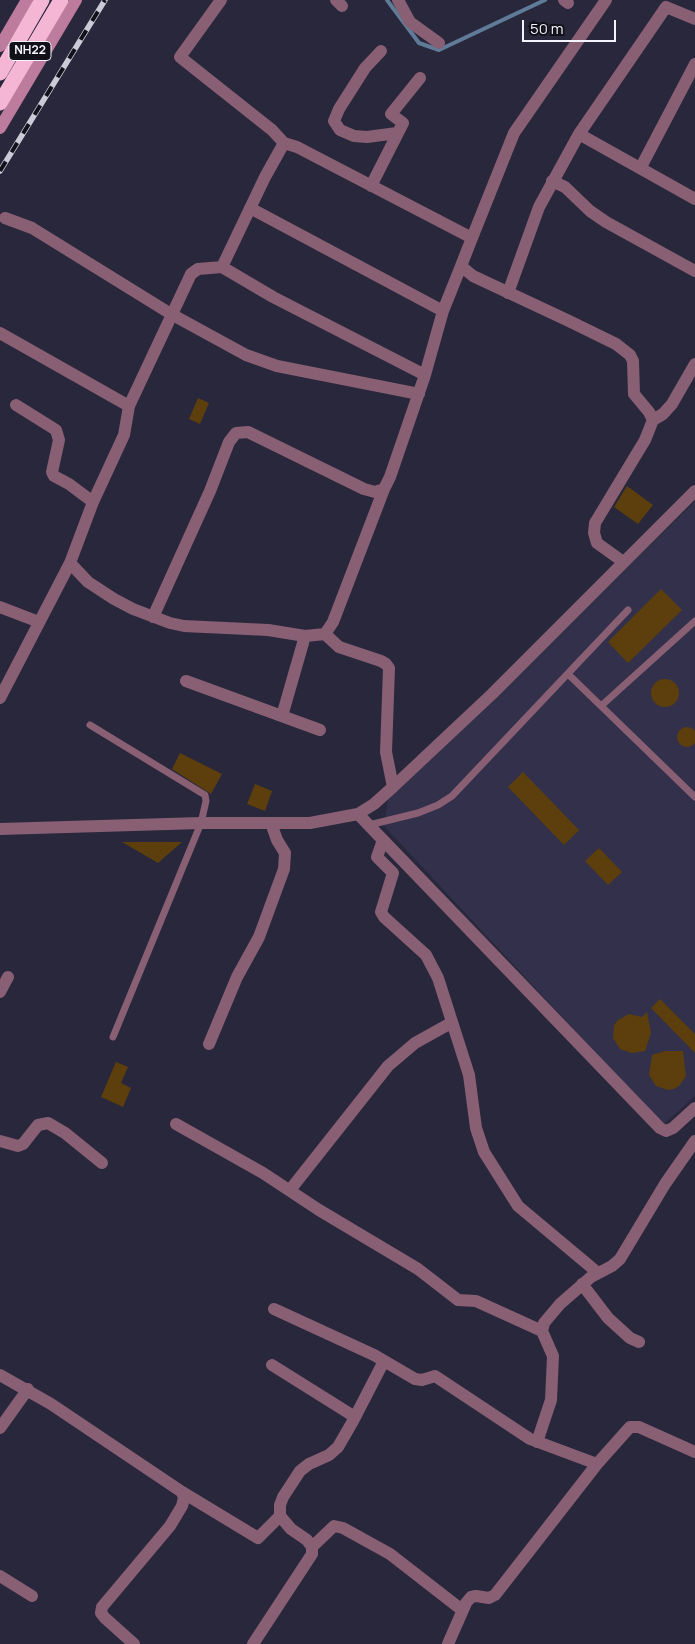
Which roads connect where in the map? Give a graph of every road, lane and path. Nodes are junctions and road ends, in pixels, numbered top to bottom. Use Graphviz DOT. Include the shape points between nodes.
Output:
graph roads {
  1 [pos="27,0"];
  2 [pos="42,0"];
  3 [pos="61,0"];
  4 [pos="76,0"];
  5 [pos="221,0"];
  6 [pos="398,0"];
  7 [pos="606,0"];
  8 [pos="695,19"];
  9 [pos="439,43"];
  10 [pos="0,46"];
  11 [pos="381,51"];
  12 [pos="695,64"];
  13 [pos="0,73"];
  14 [pos="420,78"];
  15 [pos="0,103"];
  16 [pos="0,128"];
  17 [pos="397,133"];
  18 [pos="578,134"];
  19 [pos="284,144"];
  20 [pos="641,167"];
  21 [pos="552,180"];
  22 [pos="371,186"];
  23 [pos="695,198"];
  24 [pos="250,208"];
  25 [pos="5,218"];
  26 [pos="472,238"];
  27 [pos="222,266"];
  28 [pos="460,266"];
  29 [pos="695,271"];
  30 [pos="508,293"];
  31 [pos="443,311"];
  32 [pos="171,314"];
  33 [pos="0,333"];
  34 [pos="695,364"];
  35 [pos="425,376"];
  36 [pos="419,394"];
  37 [pos="16,405"];
  38 [pos="129,406"];
  39 [pos="653,420"];
  40 [pos="384,489"];
  41 [pos="695,491"];
  42 [pos="93,502"];
  43 [pos="622,562"];
  44 [pos="70,563"];
  45 [pos="0,607"];
  46 [pos="628,610"];
  47 [pos="153,617"];
  48 [pos="695,621"];
  49 [pos="39,622"];
  50 [pos="325,634"];
  51 [pos="305,636"];
  52 [pos="568,674"];
  53 [pos="186,681"];
  54 [pos="0,698"];
  55 [pos="601,706"];
  56 [pos="282,716"];
  57 [pos="90,726"];
  58 [pos="320,730"];
  59 [pos="393,787"];
  60 [pos="695,797"];
  61 [pos="358,814"];
  62 [pos="201,823"];
  63 [pos="271,823"];
  64 [pos="369,825"];
  65 [pos="0,830"];
  66 [pos="383,840"];
  67 [pos="8,977"];
  68 [pos="0,992"];
  69 [pos="451,1023"];
  70 [pos="114,1037"];
  71 [pos="209,1044"];
  72 [pos="695,1108"];
  73 [pos="176,1124"];
  74 [pos="0,1141"];
  75 [pos="695,1141"];
  76 [pos="102,1163"];
  77 [pos="290,1190"];
  78 [pos="598,1273"];
  79 [pos="582,1284"];
  80 [pos="274,1309"];
  81 [pos="542,1331"];
  82 [pos="639,1342"];
  83 [pos="384,1360"];
  84 [pos="272,1365"];
  85 [pos="0,1375"];
  86 [pos="28,1390"];
  87 [pos="355,1417"];
  88 [pos="0,1428"];
  89 [pos="537,1442"];
  90 [pos="695,1452"];
  91 [pos="597,1464"];
  92 [pos="182,1492"];
  93 [pos="280,1516"];
  94 [pos="312,1547"];
  95 [pos="0,1576"];
  96 [pos="32,1596"];
  97 [pos="462,1610"];
  98 [pos="134,1644"];
  99 [pos="253,1644"];
  100 [pos="448,1644"];
  1 -- 10 [label="street"];
  2 -- 13 [label="highway, NH22"];
  3 -- 15 [label="highway, NH22"];
  4 -- 16 [label="street"];
  5 -- 19 [label="street" via="180,57 272,130"];
  6 -- 9 [label="street" via="410,22"];
  7 -- 26 [label="street" via="514,133"];
  8 -- 18 [label="street" via="666,7"];
  11 -- 17 [label="street" via="365,68 334,121 340,130 354,136"];
  12 -- 20 [label="street"];
  14 -- 17 [label="street" via="391,114 403,123"];
  17 -- 22 [label="street"];
  18 -- 20 [label="street"];
  18 -- 21 [label="street"];
  19 -- 22 [label="street" via="298,147"];
  19 -- 24 [label="street"];
  20 -- 23 [label="street"];
  21 -- 29 [label="street" via="606,222"];
  21 -- 30 [label="street"];
  22 -- 26 [label="street"];
  24 -- 27 [label="street"];
  24 -- 31 [label="street"];
  25 -- 32 [label="street" via="32,228"];
  26 -- 28 [label="street"];
  27 -- 32 [label="street" via="198,269 191,274"];
  27 -- 35 [label="street" via="273,297"];
  28 -- 30 [label="street"];
  28 -- 31 [label="street"];
  30 -- 39 [label="street" via="623,349 633,361 634,394"];
  31 -- 35 [label="street"];
  32 -- 36 [label="street" via="261,361"];
  32 -- 38 [label="street"];
  33 -- 38 [label="street"];
  34 -- 39 [label="street" via="672,404"];
  35 -- 36 [label="street"];
  36 -- 40 [label="street"];
  37 -- 42 [label="street" via="56,430 59,440 52,472 54,476"];
  38 -- 42 [label="street" via="121,442"];
  39 -- 43 [label="street" via="646,440 595,523 597,543"];
  40 -- 47 [label="street" via="374,492 364,489 248,432 236,433 229,442"];
  40 -- 50 [label="street" via="333,622"];
  41 -- 43 [label="street"];
  42 -- 44 [label="street"];
  43 -- 59 [label="street" via="492,694"];
  44 -- 47 [label="street" via="88,582 114,599"];
  44 -- 49 [label="street"];
  45 -- 49 [label="street"];
  46 -- 52 [label="lane"];
  47 -- 51 [label="street" via="184,626 268,630"];
  48 -- 55 [label="lane"];
  49 -- 54 [label="street"];
  50 -- 51 [label="street"];
  50 -- 59 [label="street" via="339,647 380,660 389,668 386,752"];
  51 -- 56 [label="street"];
  52 -- 55 [label="lane"];
  52 -- 64 [label="lane" via="452,796 418,813"];
  53 -- 56 [label="street"];
  55 -- 60 [label="lane"];
  56 -- 58 [label="street"];
  57 -- 62 [label="lane" via="205,795 206,806"];
  59 -- 61 [label="street"];
  61 -- 63 [label="street" via="324,822"];
  61 -- 64 [label="street"];
  62 -- 63 [label="street"];
  62 -- 65 [label="street"];
  62 -- 70 [label="lane"];
  63 -- 71 [label="street" via="285,853 284,870 259,937 237,978"];
  64 -- 66 [label="street"];
  66 -- 69 [label="street" via="377,857 393,873 382,912 426,955 438,978"];
  66 -- 72 [label="street" via="660,1128 666,1131 673,1128"];
  67 -- 68 [label="street"];
  69 -- 77 [label="street" via="414,1043 388,1066"];
  69 -- 78 [label="street" via="470,1075 476,1128 484,1152 518,1206"];
  73 -- 77 [label="street"];
  74 -- 76 [label="street" via="18,1146 38,1125 48,1122"];
  75 -- 78 [label="street" via="664,1184 620,1259"];
  77 -- 81 [label="street" via="418,1269 458,1300 476,1300"];
  78 -- 79 [label="street"];
  79 -- 81 [label="street" via="548,1316"];
  79 -- 82 [label="street" via="608,1318"];
  80 -- 83 [label="street"];
  81 -- 89 [label="street" via="553,1356 551,1400"];
  83 -- 87 [label="street"];
  83 -- 89 [label="street" via="415,1379 435,1376"];
  84 -- 87 [label="street"];
  85 -- 86 [label="street"];
  86 -- 88 [label="street"];
  86 -- 92 [label="street"];
  87 -- 93 [label="street" via="346,1435 329,1455 309,1464 295,1477 280,1505"];
  89 -- 91 [label="street"];
  90 -- 91 [label="street" via="639,1427 630,1428"];
  91 -- 97 [label="street" via="495,1595 490,1598 471,1597"];
  92 -- 93 [label="street" via="258,1538"];
  92 -- 98 [label="street" via="182,1506 170,1526 102,1607 101,1613 105,1618"];
  93 -- 94 [label="street"];
  94 -- 97 [label="street" via="334,1526 342,1528 390,1554"];
  94 -- 99 [label="street" via="307,1563"];
  95 -- 96 [label="street"];
  97 -- 100 [label="street"];
}
